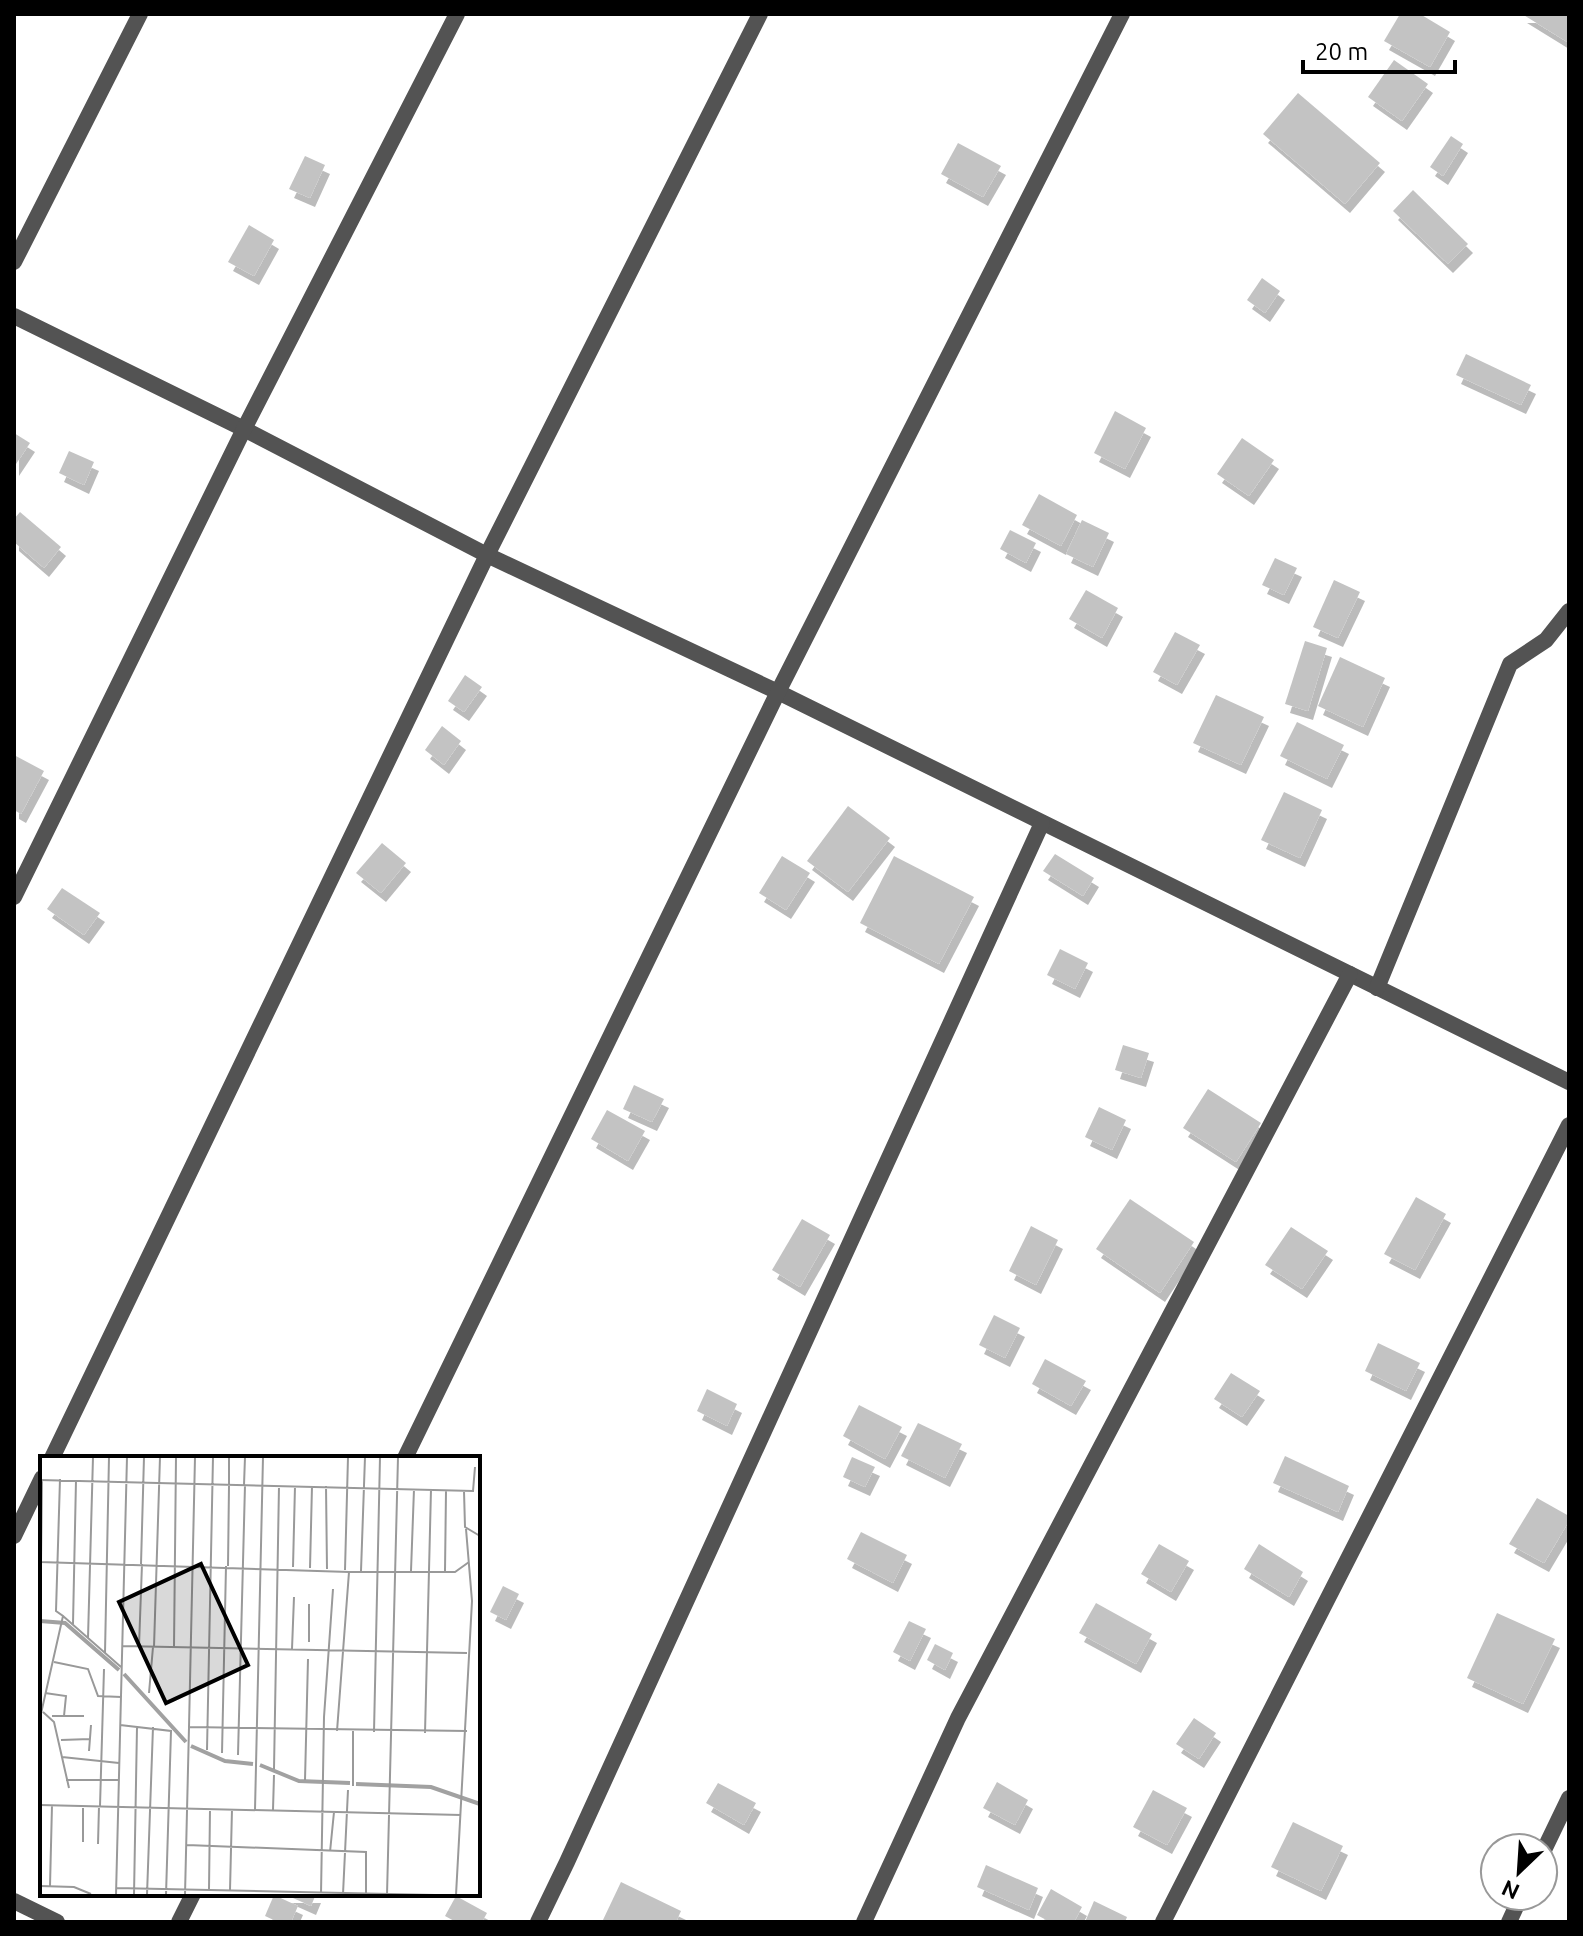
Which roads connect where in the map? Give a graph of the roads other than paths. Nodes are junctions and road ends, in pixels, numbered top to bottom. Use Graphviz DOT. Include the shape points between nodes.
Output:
graph roads {
  1 [pos="140,14"];
  2 [pos="457,14"];
  3 [pos="760,14"];
  4 [pos="1122,14"];
  5 [pos="14,262"];
  6 [pos="14,316"];
  7 [pos="244,429"];
  8 [pos="487,555"];
  9 [pos="1569,611"];
  10 [pos="778,692"];
  11 [pos="1042,823"];
  12 [pos="14,897"];
  13 [pos="1350,974"];
  14 [pos="1377,988"];
  15 [pos="1569,1082"];
  16 [pos="1569,1125"];
  17 [pos="53,1456"];
  18 [pos="406,1456"];
  19 [pos="40,1482"];
  20 [pos="14,1536"];
  21 [pos="1569,1798"];
  22 [pos="1553,1832"];
  23 [pos="192,1896"];
  24 [pos="14,1901"];
  25 [pos="57,1922"];
  26 [pos="179,1922"];
  27 [pos="538,1922"];
  28 [pos="864,1922"];
  29 [pos="1163,1922"];
  1 -- 5 [label="street"];
  2 -- 7 [label="street"];
  3 -- 8 [label="street"];
  4 -- 10 [label="street"];
  6 -- 7 [label="street"];
  7 -- 8 [label="street"];
  7 -- 12 [label="street"];
  8 -- 10 [label="street"];
  8 -- 17 [label="street"];
  9 -- 14 [label="street" via="1546,640 1510,664"];
  10 -- 11 [label="street"];
  10 -- 18 [label="street"];
  11 -- 13 [label="street"];
  11 -- 27 [label="street"];
  13 -- 14 [label="street"];
  13 -- 28 [label="street" via="958,1718"];
  14 -- 15 [label="street"];
  16 -- 29 [label="street"];
  19 -- 20 [label="street"];
  21 -- 22 [label="street"];
  23 -- 26 [label="street"];
  24 -- 25 [label="street"];
}
